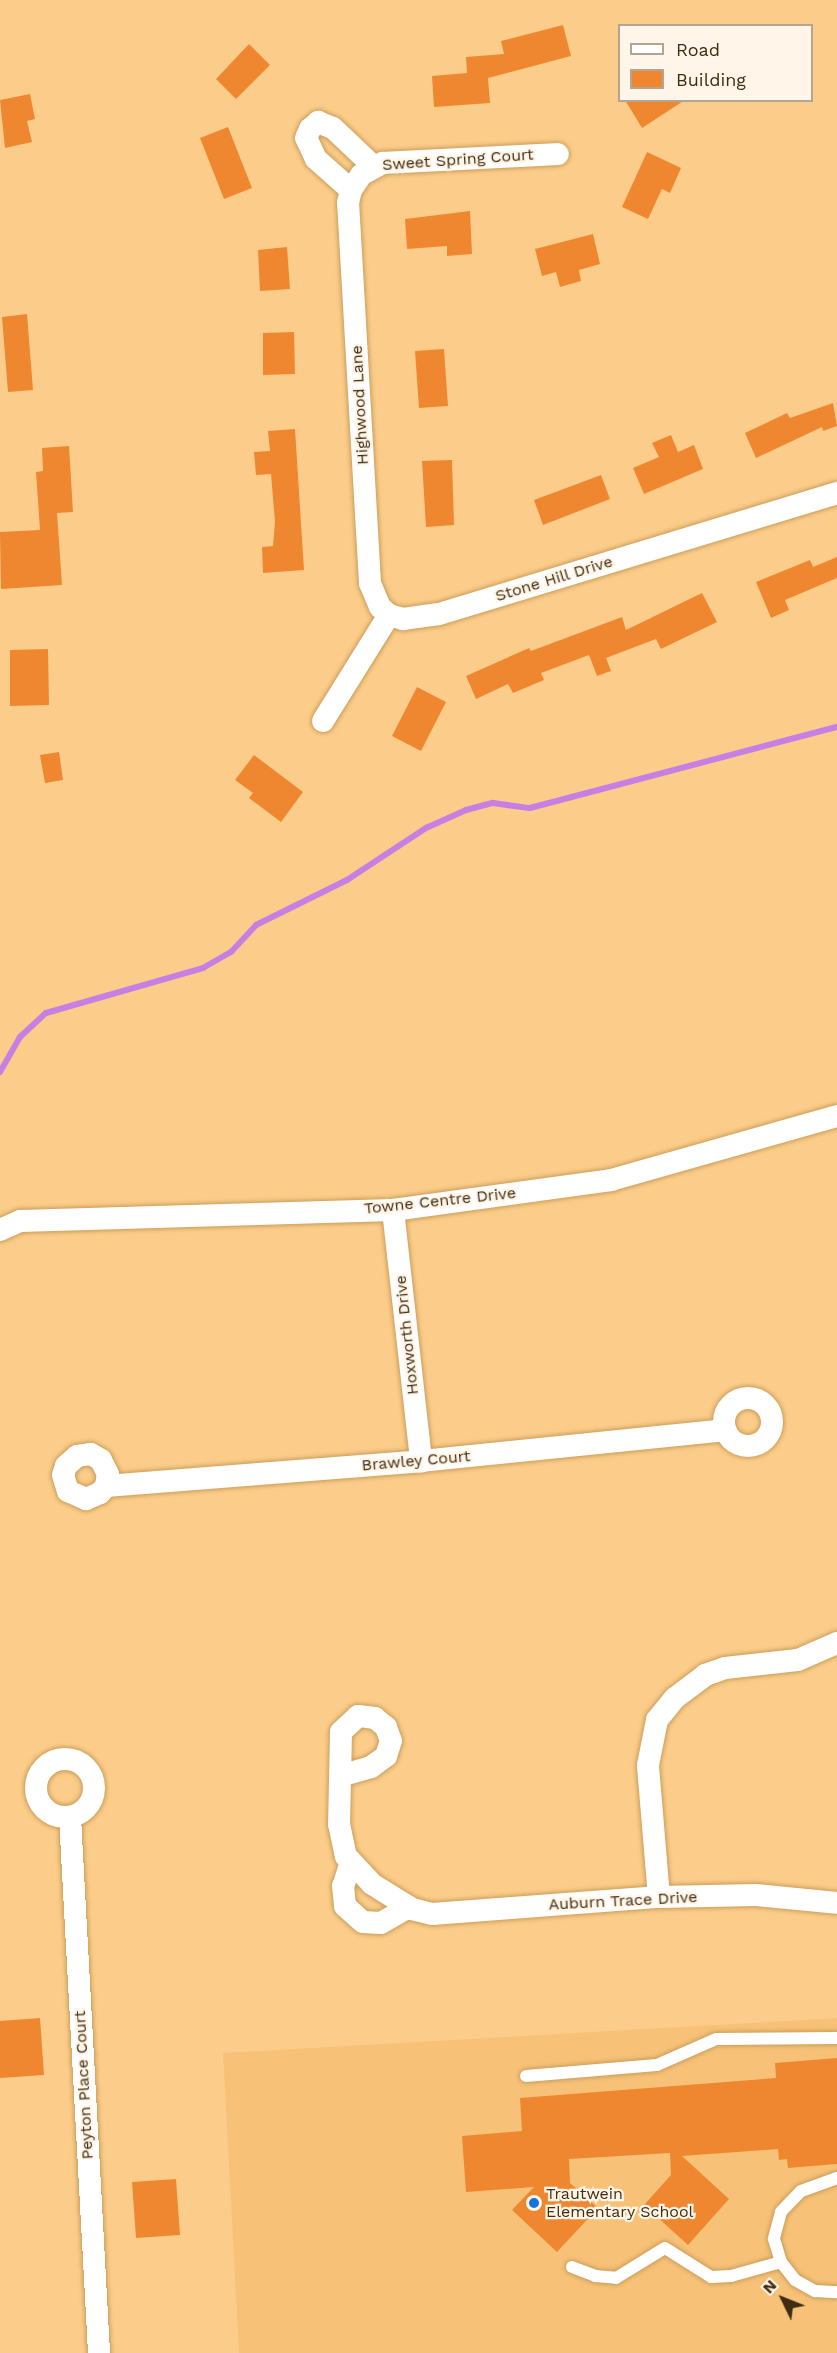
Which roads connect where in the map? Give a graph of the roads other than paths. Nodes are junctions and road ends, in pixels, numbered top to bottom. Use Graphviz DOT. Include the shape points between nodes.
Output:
graph roads {
  1 [pos="558,154"];
  2 [pos="362,177"];
  3 [pos="837,493"];
  4 [pos="389,615"];
  5 [pos="323,721"];
  6 [pos="837,1116"];
  7 [pos="393,1210"];
  8 [pos="0,1230"];
  9 [pos="725,1430"];
  10 [pos="421,1461"];
  11 [pos="106,1486"];
  12 [pos="837,1643"];
  13 [pos="340,1776"];
  14 [pos="70,1817"];
  15 [pos="351,1862"];
  16 [pos="659,1897"];
  17 [pos="837,1903"];
  18 [pos="409,1907"];
  19 [pos="837,2038"];
  20 [pos="526,2076"];
  21 [pos="837,2178"];
  22 [pos="781,2262"];
  23 [pos="572,2267"];
  24 [pos="837,2292"];
  25 [pos="99,2353"];
  1 -- 2 [label="street, Sweet Spring Court" via="383,163"];
  2 -- 4 [label="street, Highwood Lane" via="348,203 370,583 380,607"];
  3 -- 4 [label="street, Stone Hill Drive" via="439,614 403,619"];
  4 -- 5 [label="street"];
  6 -- 7 [label="street, Towne Centre Drive" via="611,1180"];
  7 -- 8 [label="street, Towne Centre Drive" via="20,1221"];
  7 -- 10 [label="street, Hoxworth Drive"];
  9 -- 10 [label="street, Brawley Court"];
  10 -- 11 [label="street, Brawley Court"];
  12 -- 16 [label="street" via="798,1660 725,1668 705,1675 675,1698 657,1720 648,1765"];
  13 -- 15 [label="street, Auburn Trace Drive" via="339,1824"];
  14 -- 25 [label="street, Peyton Place Court"];
  15 -- 18 [label="street, Auburn Trace Drive" via="372,1884"];
  15 -- 18 [label="street" via="343,1886 345,1906 363,1922 381,1923"];
  16 -- 17 [label="street, Auburn Trace Drive" via="756,1895"];
  16 -- 18 [label="street, Auburn Trace Drive" via="432,1914"];
  19 -- 20 [label="lane" via="716,2039 657,2065"];
  21 -- 22 [label="lane" via="801,2191 781,2212 774,2239"];
  22 -- 23 [label="lane" via="731,2276 711,2277 665,2248 615,2278 595,2276"];
  22 -- 24 [label="lane" via="803,2286"];
}
